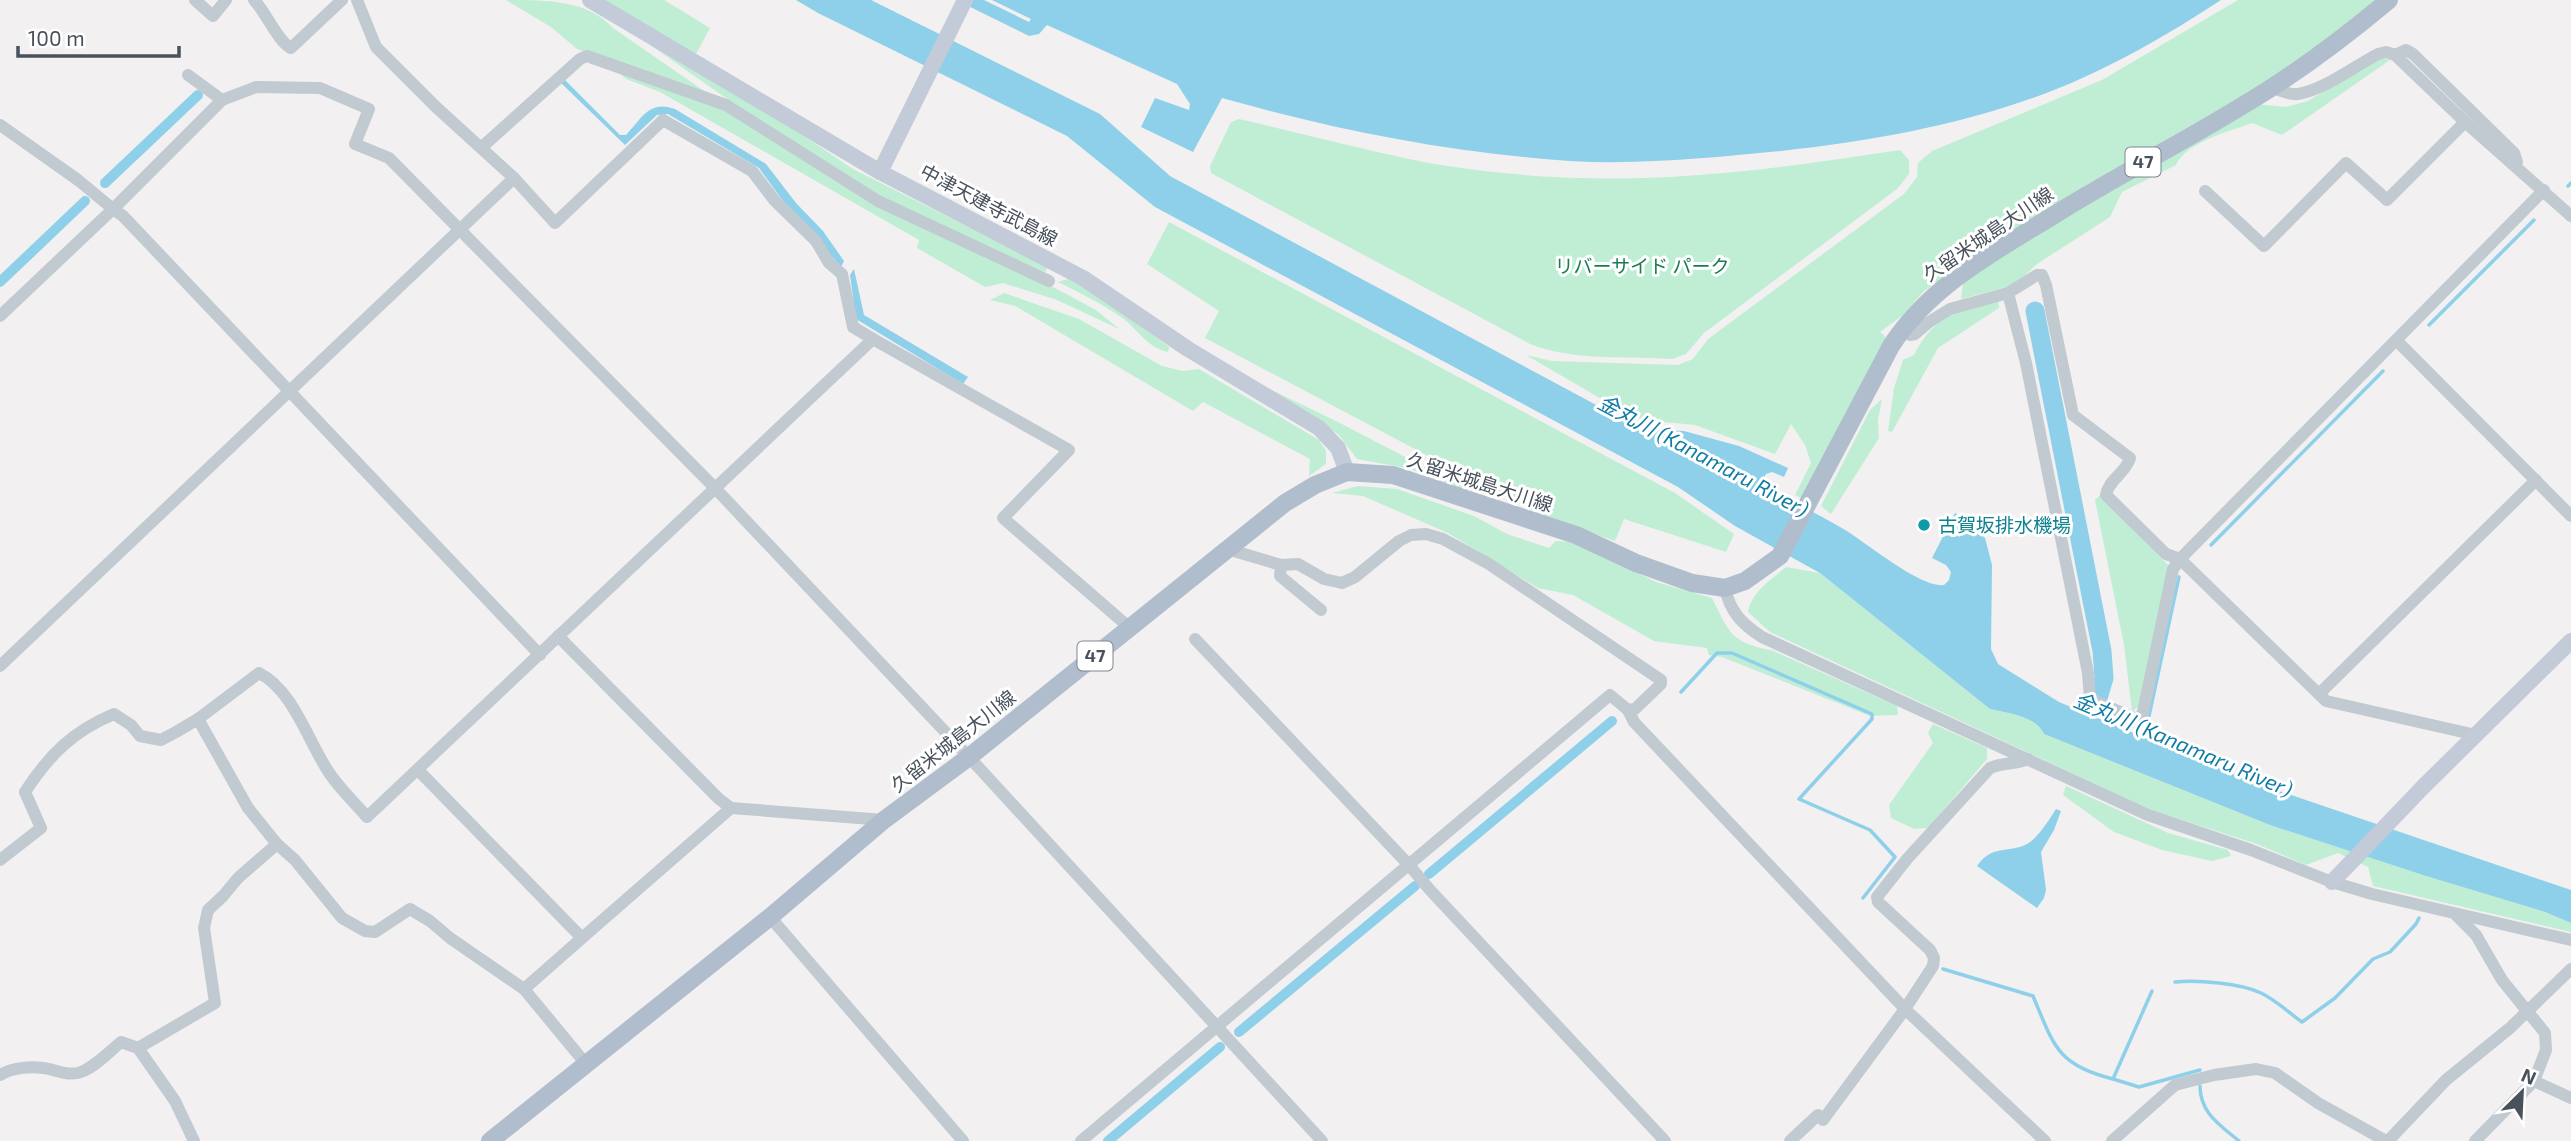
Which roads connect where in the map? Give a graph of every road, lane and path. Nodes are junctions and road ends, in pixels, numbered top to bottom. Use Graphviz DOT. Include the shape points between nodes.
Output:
graph roads {
  1 [pos="195,0"];
  2 [pos="226,0"];
  3 [pos="254,0"];
  4 [pos="342,0"];
  5 [pos="357,0"];
  6 [pos="590,0"];
  7 [pos="965,0"];
  8 [pos="2389,0"];
  9 [pos="2395,55"];
  10 [pos="188,75"];
  11 [pos="2272,87"];
  12 [pos="222,100"];
  13 [pos="2465,122"];
  14 [pos="0,125"];
  15 [pos="482,147"];
  16 [pos="882,167"];
  17 [pos="2517,167"];
  18 [pos="514,178"];
  19 [pos="2544,190"];
  20 [pos="2205,191"];
  21 [pos="113,209"];
  22 [pos="2571,216"];
  23 [pos="461,229"];
  24 [pos="1049,281"];
  25 [pos="2008,293"];
  26 [pos="0,316"];
  27 [pos="1902,330"];
  28 [pos="873,339"];
  29 [pos="2397,341"];
  30 [pos="290,390"];
  31 [pos="1347,472"];
  32 [pos="2536,480"];
  33 [pos="714,487"];
  34 [pos="2571,516"];
  35 [pos="1227,549"];
  36 [pos="2180,559"];
  37 [pos="1282,565"];
  38 [pos="1725,587"];
  39 [pos="1321,610"];
  40 [pos="1130,628"];
  41 [pos="558,636"];
  42 [pos="1195,639"];
  43 [pos="2571,641"];
  44 [pos="540,655"];
  45 [pos="0,666"];
  46 [pos="2319,694"];
  47 [pos="1628,710"];
  48 [pos="198,719"];
  49 [pos="2476,735"];
  50 [pos="970,757"];
  51 [pos="2028,759"];
  52 [pos="418,770"];
  53 [pos="731,807"];
  54 [pos="884,821"];
  55 [pos="276,844"];
  56 [pos="0,859"];
  57 [pos="1409,865"];
  58 [pos="2332,882"];
  59 [pos="2456,915"];
  60 [pos="771,917"];
  61 [pos="582,938"];
  62 [pos="2571,940"];
  63 [pos="2571,969"];
  64 [pos="524,989"];
  65 [pos="1905,1009"];
  66 [pos="2526,1012"];
  67 [pos="1217,1027"];
  68 [pos="138,1048"];
  69 [pos="586,1064"];
  70 [pos="0,1075"];
  71 [pos="2534,1081"];
  72 [pos="2571,1098"];
  73 [pos="194,1141"];
  74 [pos="491,1141"];
  75 [pos="962,1141"];
  76 [pos="1081,1141"];
  77 [pos="1322,1141"];
  78 [pos="1665,1141"];
  79 [pos="1790,1141"];
  80 [pos="2045,1141"];
  81 [pos="2112,1141"];
  82 [pos="2387,1141"];
  83 [pos="2475,1141"];
  1 -- 2 [label="street" via="212,16"];
  3 -- 4 [label="street" via="291,48"];
  5 -- 15 [label="street" via="376,47"];
  6 -- 16 [label="main road, 中津天建寺武島線"];
  7 -- 16 [label="main road"];
  8 -- 11 [label="main road, 久留米城島大川線 / 47"];
  9 -- 11 [label="street" via="2378,54 2297,94"];
  9 -- 13 [label="street"];
  9 -- 17 [label="street" via="2406,50 2413,54 2514,153"];
  10 -- 12 [label="street"];
  11 -- 27 [label="main road, 久留米城島大川線 / 47" via="1972,266 1928,300"];
  12 -- 21 [label="street"];
  12 -- 23 [label="street" via="257,87 320,88 369,109 355,144 389,158"];
  13 -- 17 [label="street"];
  13 -- 20 [label="street" via="2387,200 2346,163 2264,246"];
  14 -- 21 [label="street"];
  15 -- 18 [label="street"];
  15 -- 24 [label="street" via="587,56 726,105 878,201"];
  16 -- 31 [label="main road, 中津天建寺武島線" via="1083,278 1188,349 1320,428 1338,448"];
  17 -- 19 [label="street"];
  18 -- 23 [label="street"];
  18 -- 28 [label="street" via="555,223 663,120 752,171 842,274 853,327"];
  19 -- 22 [label="street"];
  19 -- 29 [label="street"];
  21 -- 26 [label="street"];
  21 -- 30 [label="street"];
  23 -- 30 [label="street"];
  23 -- 33 [label="street"];
  25 -- 27 [label="street" via="1950,309 1915,334"];
  25 -- 36 [label="street" via="2042,275 2073,415 2130,458 2106,495 2166,554"];
  25 -- 36 [label="street" via="2026,363 2090,699 2139,720 2173,569"];
  27 -- 38 [label="main road, 久留米城島大川線 / 47" via="1780,556 1745,581"];
  28 -- 33 [label="street"];
  28 -- 40 [label="street" via="1069,450 1003,518"];
  29 -- 32 [label="street"];
  29 -- 36 [label="street"];
  30 -- 44 [label="street"];
  30 -- 45 [label="street"];
  31 -- 35 [label="main road, 久留米城島大川線 / 47" via="1285,503"];
  31 -- 38 [label="main road, 久留米城島大川線 / 47" via="1393,475 1576,535 1692,583"];
  32 -- 34 [label="street"];
  32 -- 46 [label="street"];
  33 -- 41 [label="street"];
  33 -- 50 [label="street"];
  35 -- 37 [label="street"];
  35 -- 40 [label="main road, 久留米城島大川線 / 47"];
  36 -- 46 [label="street"];
  37 -- 39 [label="street" via="1280,576"];
  37 -- 47 [label="street" via="1298,564 1342,583 1411,535 1443,540 1489,564 1661,680"];
  38 -- 51 [label="street" via="1735,615 1762,637"];
  40 -- 50 [label="main road, 久留米城島大川線 / 47"];
  41 -- 44 [label="street"];
  41 -- 53 [label="street"];
  42 -- 57 [label="street"];
  43 -- 49 [label="main road"];
  44 -- 52 [label="street"];
  46 -- 49 [label="street" via="2326,701"];
  47 -- 57 [label="street" via="1610,695"];
  47 -- 65 [label="street" via="1634,723"];
  48 -- 52 [label="street" via="259,673 272,680 330,775 367,817"];
  48 -- 55 [label="street" via="248,808"];
  48 -- 56 [label="street" via="161,740 140,736 114,714 89,724 37,773 25,792 41,828"];
  49 -- 58 [label="main road"];
  50 -- 54 [label="main road, 久留米城島大川線 / 47"];
  50 -- 67 [label="street"];
  51 -- 58 [label="street" via="2148,815"];
  51 -- 65 [label="street" via="1990,768 1877,897 1934,958 1927,978"];
  52 -- 61 [label="street"];
  53 -- 54 [label="street"];
  53 -- 61 [label="street"];
  54 -- 60 [label="main road, 久留米城島大川線 / 47"];
  55 -- 64 [label="street" via="295,860 342,918 375,932 410,909"];
  55 -- 68 [label="street" via="208,910 204,928 215,1003"];
  57 -- 67 [label="street"];
  57 -- 78 [label="street"];
  58 -- 59 [label="street"];
  59 -- 62 [label="street"];
  59 -- 66 [label="street" via="2476,935"];
  60 -- 69 [label="main road, 久留米城島大川線 / 47"];
  60 -- 75 [label="street"];
  61 -- 64 [label="street"];
  63 -- 66 [label="street"];
  64 -- 69 [label="street"];
  65 -- 79 [label="street" via="1823,1120 1818,1115"];
  65 -- 80 [label="street"];
  66 -- 71 [label="street" via="2545,1033 2546,1050"];
  66 -- 82 [label="street" via="2446,1080"];
  67 -- 76 [label="street"];
  67 -- 77 [label="street"];
  68 -- 70 [label="street" via="121,1042 80,1072 24,1068"];
  68 -- 73 [label="street" via="175,1101"];
  69 -- 74 [label="main road, 久留米城島大川線 / 47"];
  71 -- 72 [label="street"];
  71 -- 83 [label="street"];
  81 -- 82 [label="street" via="2175,1085 2256,1069 2274,1073"];
}
